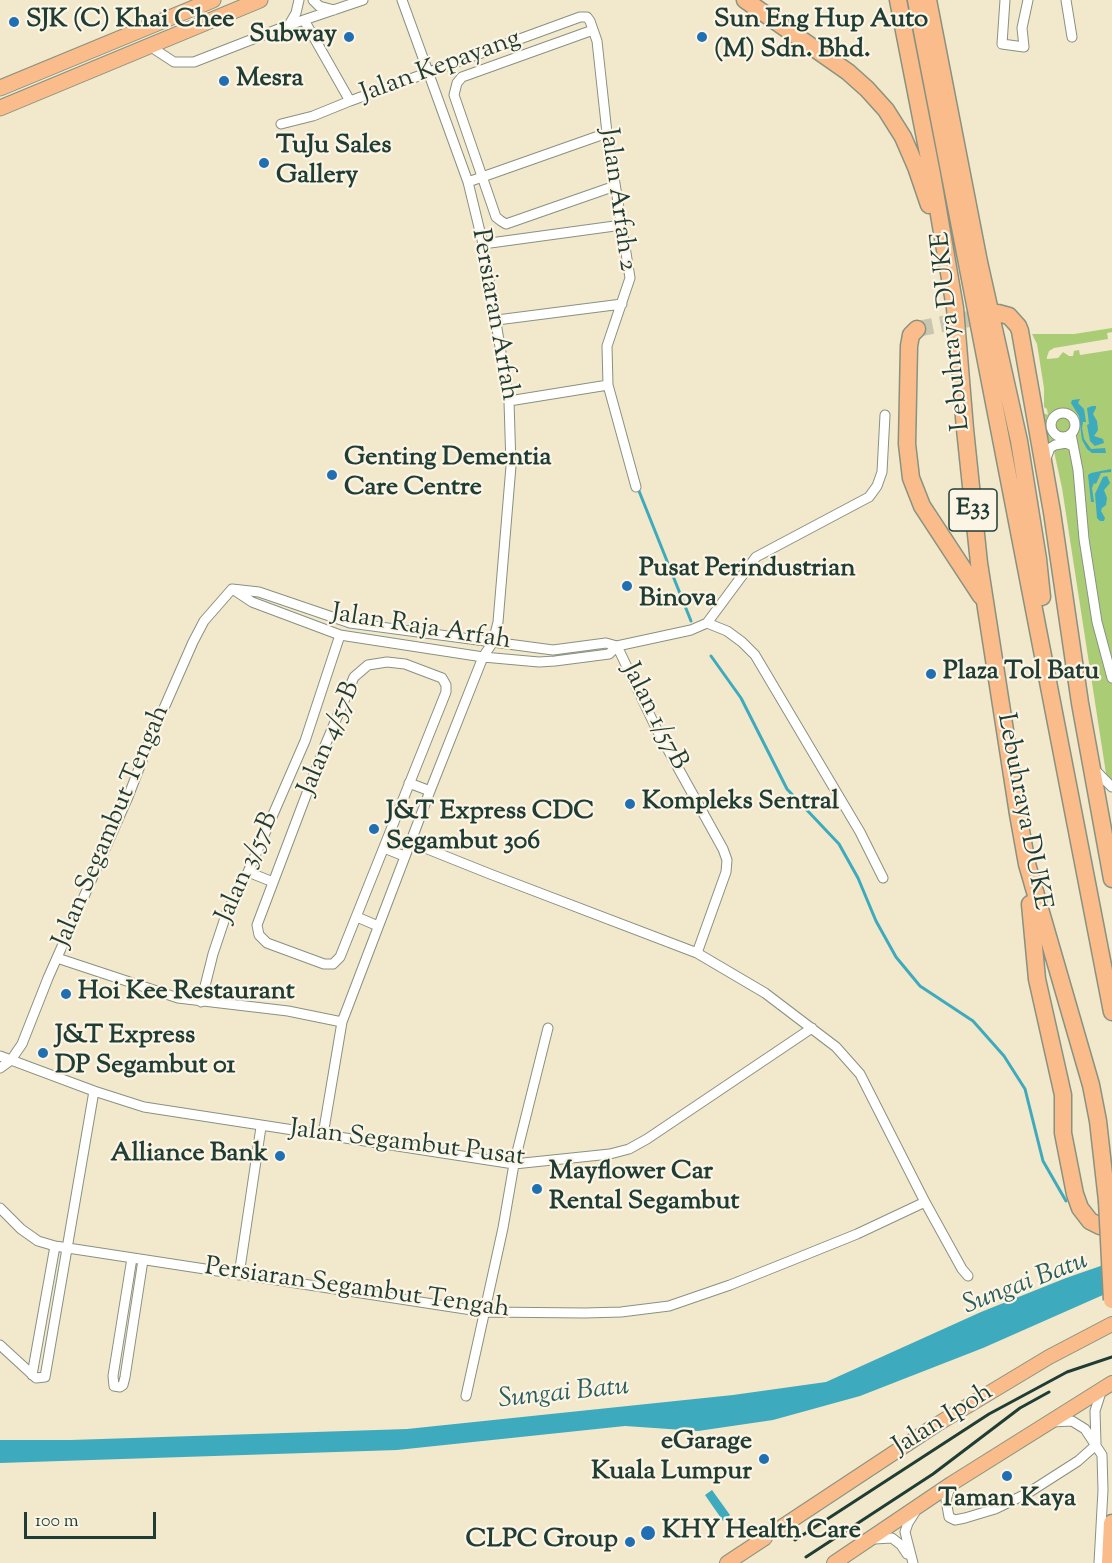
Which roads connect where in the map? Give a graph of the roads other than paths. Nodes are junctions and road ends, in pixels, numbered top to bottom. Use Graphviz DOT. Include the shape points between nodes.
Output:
graph roads {
  1 [pos="213,0"];
  2 [pos="260,0"];
  3 [pos="299,0"];
  4 [pos="313,0"];
  5 [pos="363,0"];
  6 [pos="402,0"];
  7 [pos="745,0"];
  8 [pos="898,0"];
  9 [pos="916,0"];
  10 [pos="928,0"];
  11 [pos="936,0"];
  12 [pos="1005,0"];
  13 [pos="1028,0"];
  14 [pos="1066,0"];
  15 [pos="334,10"];
  16 [pos="586,17"];
  17 [pos="304,20"];
  18 [pos="289,25"];
  19 [pos="921,27"];
  20 [pos="593,30"];
  21 [pos="1072,37"];
  22 [pos="148,45"];
  23 [pos="429,71"];
  24 [pos="0,88"];
  25 [pos="350,101"];
  26 [pos="0,108"];
  27 [pos="281,124"];
  28 [pos="607,133"];
  29 [pos="483,177"];
  30 [pos="468,182"];
  31 [pos="615,186"];
  32 [pos="968,206"];
  33 [pos="622,225"];
  34 [pos="483,244"];
  35 [pos="979,262"];
  36 [pos="622,304"];
  37 [pos="955,308"];
  38 [pos="998,313"];
  39 [pos="497,320"];
  40 [pos="917,329"];
  41 [pos="609,385"];
  42 [pos="509,401"];
  43 [pos="1045,409"];
  44 [pos="885,415"];
  45 [pos="1067,435"];
  46 [pos="1018,441"];
  47 [pos="1073,447"];
  48 [pos="1050,448"];
  49 [pos="1044,468"];
  50 [pos="636,487"];
  51 [pos="232,589"];
  52 [pos="984,601"];
  53 [pos="707,623"];
  54 [pos="340,635"];
  55 [pos="1070,640"];
  56 [pos="493,642"];
  57 [pos="617,646"];
  58 [pos="483,657"];
  59 [pos="1112,678"];
  60 [pos="1054,714"];
  61 [pos="305,741"];
  62 [pos="324,748"];
  63 [pos="1090,763"];
  64 [pos="409,783"];
  65 [pos="1112,787"];
  66 [pos="430,791"];
  67 [pos="1112,826"];
  68 [pos="410,842"];
  69 [pos="384,848"];
  70 [pos="1080,848"];
  71 [pos="1107,854"];
  72 [pos="404,856"];
  73 [pos="1027,864"];
  74 [pos="248,873"];
  75 [pos="883,878"];
  76 [pos="1112,879"];
  77 [pos="273,882"];
  78 [pos="357,918"];
  79 [pos="378,926"];
  80 [pos="1099,939"];
  81 [pos="697,952"];
  82 [pos="57,958"];
  83 [pos="1112,979"];
  84 [pos="201,1002"];
  85 [pos="1112,1012"];
  86 [pos="342,1022"];
  87 [pos="549,1028"];
  88 [pos="812,1028"];
  89 [pos="0,1056"];
  90 [pos="11,1060"];
  91 [pos="0,1068"];
  92 [pos="94,1091"];
  93 [pos="261,1127"];
  94 [pos="323,1135"];
  95 [pos="514,1164"];
  96 [pos="925,1202"];
  97 [pos="2,1214"];
  98 [pos="1108,1226"];
  99 [pos="55,1246"];
  100 [pos="68,1248"];
  101 [pos="132,1258"];
  102 [pos="143,1260"];
  103 [pos="239,1275"];
  104 [pos="968,1276"];
  105 [pos="1112,1300"];
  106 [pos="485,1312"];
  107 [pos="1108,1325"];
  108 [pos="0,1345"];
  109 [pos="33,1375"];
  110 [pos="1107,1386"];
  111 [pos="466,1395"];
  112 [pos="1048,1422"];
  113 [pos="1096,1445"];
  114 [pos="951,1484"];
  115 [pos="1108,1490"];
  116 [pos="919,1505"];
  117 [pos="1112,1523"];
  118 [pos="780,1528"];
  119 [pos="765,1538"];
  120 [pos="869,1539"];
  121 [pos="912,1562"];
  122 [pos="727,1563"];
  123 [pos="834,1563"];
  124 [pos="1099,1563"];
  125 [pos="1110,1563"];
  1 -- 24 [label="highway"];
  2 -- 22 [label="highway"];
  3 -- 18 [label="street"];
  4 -- 15 [label="street"];
  5 -- 15 [label="street"];
  6 -- 23 [label="street, Persiaran Arfah"];
  7 -- 37 [label="highway" via="848,72 886,110 920,177"];
  8 -- 37 [label="highway, Lebuhraya DUKE / E33"];
  9 -- 19 [label="highway, Lebuhraya DUKE / E33"];
  10 -- 32 [label="highway"];
  11 -- 35 [label="highway"];
  12 -- 13 [label="street" via="1002,44 1024,47 1022,28"];
  14 -- 21 [label="street"];
  15 -- 17 [label="street"];
  16 -- 20 [label="street, Jalan Arfah 2"];
  16 -- 23 [label="street, Jalan Kepayang"];
  17 -- 18 [label="street"];
  17 -- 25 [label="street, Jalan Kepayang"];
  18 -- 22 [label="street" via="194,62 174,62"];
  19 -- 32 [label="highway"];
  19 -- 60 [label="highway, Lebuhraya DUKE / E33"];
  20 -- 28 [label="street, Jalan Arfah 2"];
  20 -- 29 [label="street" via="462,77 457,83 454,95"];
  22 -- 26 [label="highway"];
  23 -- 25 [label="street, Jalan Kepayang"];
  23 -- 30 [label="street, Persiaran Arfah"];
  25 -- 27 [label="street"];
  28 -- 29 [label="street"];
  28 -- 31 [label="street, Jalan Arfah 2"];
  29 -- 30 [label="street"];
  29 -- 31 [label="street" via="496,217 506,224"];
  30 -- 34 [label="street, Persiaran Arfah"];
  31 -- 33 [label="street, Jalan Arfah 2"];
  32 -- 35 [label="highway"];
  33 -- 34 [label="street"];
  33 -- 36 [label="street, Jalan Arfah 2" via="630,278"];
  34 -- 39 [label="street, Persiaran Arfah"];
  35 -- 46 [label="highway"];
  36 -- 39 [label="street"];
  36 -- 41 [label="street, Jalan Arfah 2" via="607,346"];
  37 -- 52 [label="highway, Lebuhraya DUKE / E33"];
  38 -- 43 [label="highway" via="1009,316 1018,326"];
  39 -- 42 [label="street, Persiaran Arfah"];
  40 -- 52 [label="highway" via="909,346 907,444 911,478 922,506"];
  41 -- 42 [label="street"];
  41 -- 50 [label="street, Jalan Arfah 2"];
  42 -- 56 [label="street, Persiaran Arfah" via="511,466"];
  43 -- 45 [label="street" via="1056,434"];
  43 -- 45 [label="street" via="1073,417 1075,428"];
  43 -- 49 [label="highway"];
  44 -- 53 [label="street" via="882,472 869,497 756,557"];
  45 -- 47 [label="street"];
  45 -- 48 [label="street"];
  46 -- 55 [label="highway"];
  46 -- 60 [label="highway" via="1038,559"];
  47 -- 48 [label="street" via="1066,443"];
  47 -- 59 [label="street" via="1096,616"];
  48 -- 49 [label="street"];
  49 -- 55 [label="highway"];
  51 -- 54 [label="street, Jalan Raja Arfah" via="252,602"];
  51 -- 56 [label="street, Jalan Raja Arfah" via="259,592 350,623"];
  51 -- 82 [label="street, Jalan Segambut Tengah" via="204,621 193,642"];
  52 -- 73 [label="highway, Lebuhraya DUKE / E33"];
  53 -- 57 [label="street, Jalan Raja Arfah"];
  53 -- 75 [label="street" via="727,631 755,655"];
  54 -- 58 [label="street, Jalan Raja Arfah"];
  54 -- 61 [label="street, Jalan 3/57B"];
  55 -- 63 [label="highway"];
  56 -- 57 [label="street, Jalan Raja Arfah" via="553,650 606,643"];
  56 -- 58 [label="street"];
  57 -- 58 [label="street, Jalan Raja Arfah" via="609,654 555,661"];
  57 -- 81 [label="street, Jalan 1/57B" via="727,860"];
  58 -- 66 [label="street"];
  60 -- 70 [label="highway, Lebuhraya DUKE / E33"];
  61 -- 62 [label="street"];
  61 -- 74 [label="street, Jalan 3/57B"];
  62 -- 64 [label="street, Jalan 4/57B" via="354,677 368,665 405,663 441,678 446,684"];
  62 -- 77 [label="street, Jalan 4/57B"];
  63 -- 65 [label="street"];
  63 -- 70 [label="highway"];
  63 -- 71 [label="highway"];
  64 -- 66 [label="street"];
  64 -- 69 [label="street, Jalan 4/57B"];
  66 -- 68 [label="street"];
  67 -- 71 [label="street"];
  68 -- 72 [label="street"];
  68 -- 81 [label="street"];
  69 -- 72 [label="street"];
  69 -- 78 [label="street, Jalan 4/57B"];
  70 -- 80 [label="highway, Lebuhraya DUKE / E33"];
  71 -- 76 [label="highway"];
  72 -- 79 [label="street"];
  73 -- 98 [label="highway" via="1037,979 1063,1095 1065,1144 1080,1208 1090,1221"];
  73 -- 105 [label="highway, Lebuhraya DUKE / E33, bridge" via="1091,1085 1107,1201"];
  74 -- 77 [label="street"];
  74 -- 84 [label="street, Jalan 3/57B" via="227,912"];
  77 -- 78 [label="street, Jalan 4/57B" via="258,925 259,935 267,943 333,964"];
  78 -- 79 [label="street"];
  79 -- 86 [label="street"];
  80 -- 83 [label="highway"];
  80 -- 85 [label="highway, Lebuhraya DUKE / E33"];
  81 -- 88 [label="street" via="765,993"];
  82 -- 84 [label="street" via="161,994"];
  82 -- 90 [label="street, Jalan Segambut Tengah" via="22,1044"];
  84 -- 86 [label="street"];
  86 -- 94 [label="street"];
  87 -- 95 [label="street"];
  88 -- 95 [label="street, Jalan Segambut Pusat" via="629,1149"];
  88 -- 96 [label="street" via="860,1074"];
  89 -- 90 [label="street, Jalan Segambut Pusat"];
  90 -- 91 [label="street, Jalan Segambut Tengah"];
  90 -- 92 [label="street, Jalan Segambut Pusat"];
  92 -- 93 [label="street, Jalan Segambut Pusat" via="144,1107"];
  92 -- 100 [label="street"];
  93 -- 94 [label="street, Jalan Segambut Pusat"];
  93 -- 103 [label="street"];
  94 -- 95 [label="street, Jalan Segambut Pusat"];
  95 -- 106 [label="street"];
  96 -- 104 [label="street"];
  96 -- 106 [label="street, Persiaran Segambut Tengah" via="857,1234 669,1306 621,1312"];
  97 -- 99 [label="street, Persiaran Segambut Tengah" via="38,1240"];
  99 -- 100 [label="street, Persiaran Segambut Tengah"];
  99 -- 109 [label="street"];
  100 -- 101 [label="street, Persiaran Segambut Tengah"];
  100 -- 109 [label="street" via="45,1377"];
  101 -- 102 [label="street, Persiaran Segambut Tengah"];
  101 -- 102 [label="street" via="114,1386 120,1387 126,1377"];
  102 -- 103 [label="street, Persiaran Segambut Tengah"];
  103 -- 106 [label="street, Persiaran Segambut Tengah"];
  106 -- 111 [label="street"];
  107 -- 118 [label="main road, Jalan Ipoh" via="936,1425"];
  108 -- 109 [label="street"];
  110 -- 112 [label="main road"];
  110 -- 113 [label="street" via="1095,1411"];
  112 -- 113 [label="street" via="1072,1421 1085,1429"];
  112 -- 114 [label="main road"];
  113 -- 114 [label="street" via="1028,1493 995,1509 955,1521 949,1517 946,1500"];
  113 -- 115 [label="street"];
  114 -- 116 [label="main road"];
  115 -- 124 [label="street"];
  116 -- 120 [label="main road"];
  116 -- 121 [label="street" via="905,1532"];
  117 -- 125 [label="highway"];
  119 -- 122 [label="main road"];
  120 -- 121 [label="street" via="892,1538"];
  120 -- 123 [label="main road"];
}
